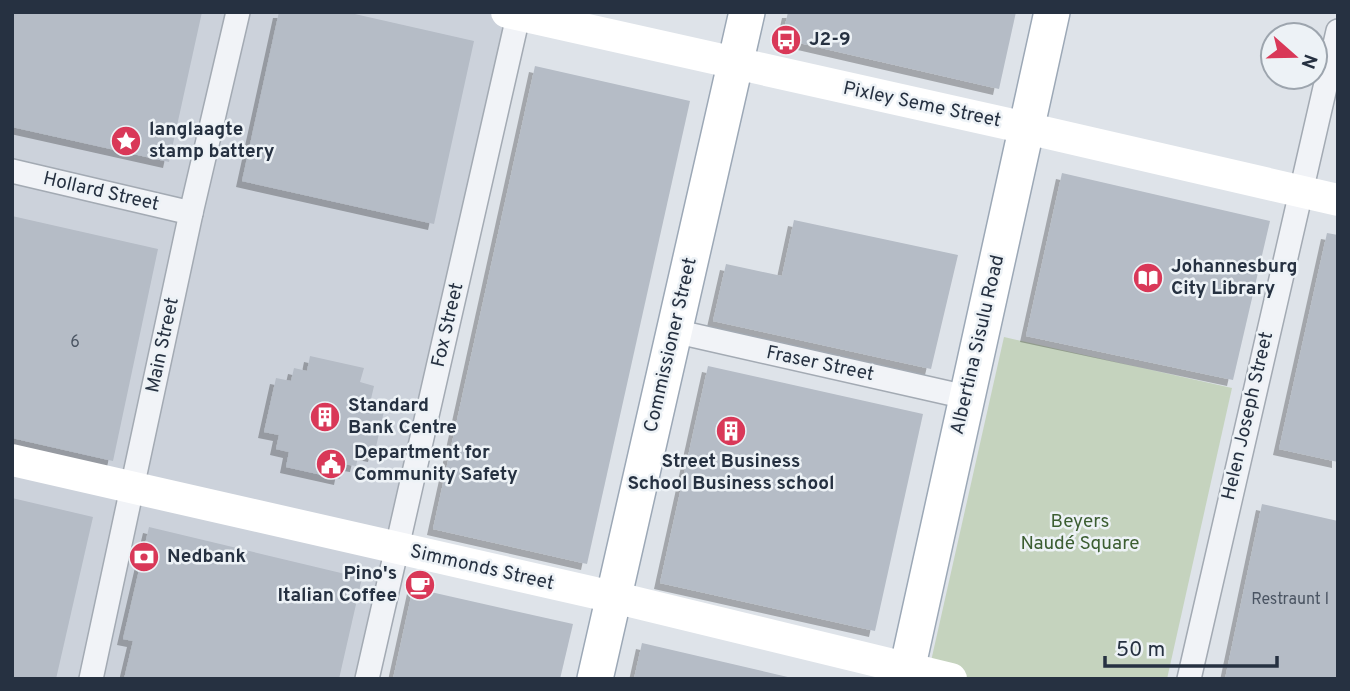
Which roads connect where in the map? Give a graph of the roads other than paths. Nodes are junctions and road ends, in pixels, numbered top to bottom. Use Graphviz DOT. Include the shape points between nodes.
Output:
graph roads {
  1 [pos="239,12"];
  2 [pos="747,12"];
  3 [pos="1052,12"];
  4 [pos="515,13"];
  5 [pos="1338,31"];
  6 [pos="735,63"];
  7 [pos="1026,128"];
  8 [pos="12,171"];
  9 [pos="1300,191"];
  10 [pos="1338,200"];
  11 [pos="191,213"];
  12 [pos="674,331"];
  13 [pos="966,397"];
  14 [pos="12,460"];
  15 [pos="133,486"];
  16 [pos="397,549"];
  17 [pos="613,597"];
  18 [pos="906,674"];
  19 [pos="91,679"];
  20 [pos="367,679"];
  21 [pos="595,679"];
  22 [pos="951,679"];
  23 [pos="1189,679"];
  1 -- 11 [label="street, Main Street"];
  2 -- 6 [label="main road, Commissioner Street"];
  3 -- 7 [label="main road, Albertina Sisulu Road"];
  4 -- 6 [label="main road, Pixley Seme Street"];
  4 -- 16 [label="street, Fox Street"];
  5 -- 9 [label="street, Helen Joseph Street"];
  6 -- 7 [label="main road, Pixley Seme Street"];
  6 -- 12 [label="main road, Commissioner Street"];
  7 -- 9 [label="main road, Pixley Seme Street"];
  7 -- 13 [label="main road, Albertina Sisulu Road"];
  8 -- 11 [label="street, Hollard Street"];
  9 -- 10 [label="main road, Pixley Seme Street"];
  9 -- 23 [label="street, Helen Joseph Street"];
  11 -- 15 [label="street, Main Street"];
  12 -- 13 [label="street, Fraser Street"];
  12 -- 17 [label="main road, Commissioner Street"];
  13 -- 18 [label="main road, Albertina Sisulu Road"];
  14 -- 15 [label="main road, Simmonds Street"];
  15 -- 16 [label="main road, Simmonds Street"];
  15 -- 19 [label="street, Main Street"];
  16 -- 17 [label="main road, Simmonds Street"];
  16 -- 20 [label="street, Fox Street"];
  17 -- 18 [label="main road, Simmonds Street"];
  17 -- 21 [label="main road, Commissioner Street"];
  18 -- 22 [label="main road, Simmonds Street"];
}
